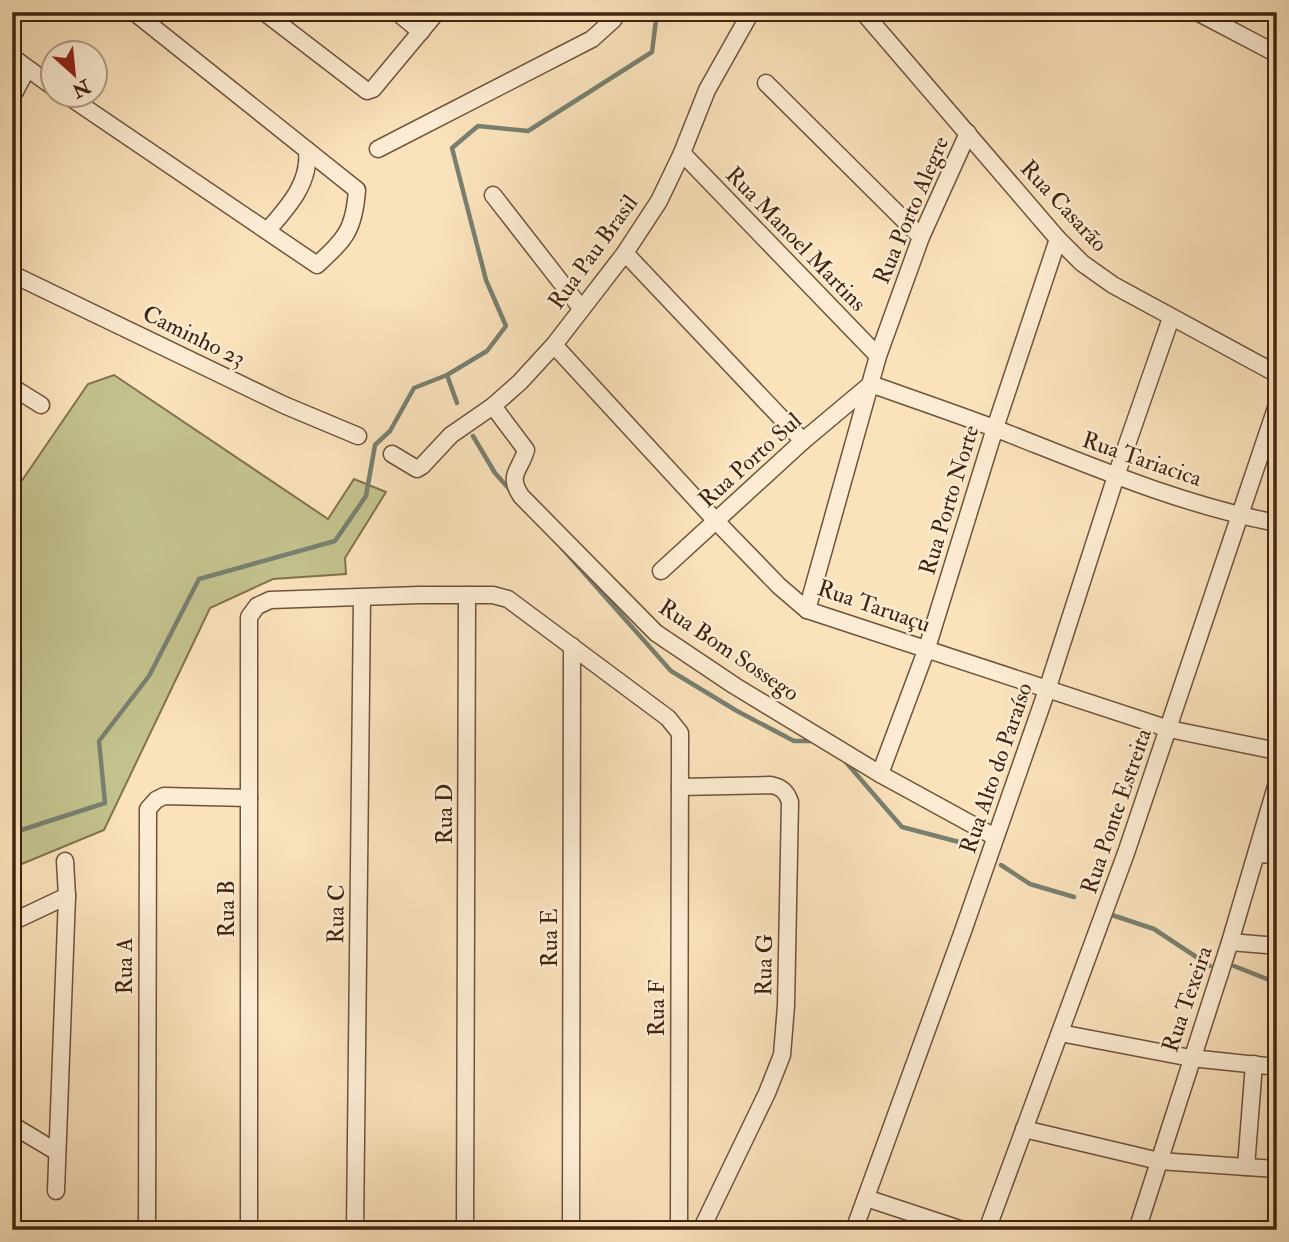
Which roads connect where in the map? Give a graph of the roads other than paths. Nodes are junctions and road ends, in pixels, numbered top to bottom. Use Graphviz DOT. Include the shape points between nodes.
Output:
graph roads {
  1 [pos="134,12"];
  2 [pos="264,12"];
  3 [pos="397,12"];
  4 [pos="437,12"];
  5 [pos="618,12"];
  6 [pos="751,12"];
  7 [pos="863,12"];
  8 [pos="1197,12"];
  9 [pos="421,32"];
  10 [pos="1277,54"];
  11 [pos="12,57"];
  12 [pos="27,69"];
  13 [pos="38,76"];
  14 [pos="766,83"];
  15 [pos="12,97"];
  16 [pos="86,108"];
  17 [pos="968,133"];
  18 [pos="378,149"];
  19 [pos="307,150"];
  20 [pos="682,153"];
  21 [pos="493,195"];
  22 [pos="267,230"];
  23 [pos="921,237"];
  24 [pos="1058,239"];
  25 [pos="625,253"];
  26 [pos="12,274"];
  27 [pos="581,308"];
  28 [pos="1171,317"];
  29 [pos="554,345"];
  30 [pos="878,356"];
  31 [pos="1277,374"];
  32 [pos="871,384"];
  33 [pos="12,387"];
  34 [pos="41,405"];
  35 [pos="1277,405"];
  36 [pos="493,407"];
  37 [pos="995,428"];
  38 [pos="358,436"];
  39 [pos="803,440"];
  40 [pos="392,454"];
  41 [pos="1116,476"];
  42 [pos="1238,516"];
  43 [pos="716,522"];
  44 [pos="1277,523"];
  45 [pos="661,571"];
  46 [pos="467,595"];
  47 [pos="362,598"];
  48 [pos="807,610"];
  49 [pos="572,646"];
  50 [pos="927,648"];
  51 [pos="1047,690"];
  52 [pos="1169,729"];
  53 [pos="1277,751"];
  54 [pos="880,774"];
  55 [pos="1277,783"];
  56 [pos="680,787"];
  57 [pos="249,798"];
  58 [pos="995,837"];
  59 [pos="1258,854"];
  60 [pos="1277,855"];
  61 [pos="65,860"];
  62 [pos="67,897"];
  63 [pos="12,922"];
  64 [pos="1230,942"];
  65 [pos="1277,946"];
  66 [pos="1060,1033"];
  67 [pos="1191,1058"];
  68 [pos="1254,1064"];
  69 [pos="1277,1066"];
  70 [pos="12,1125"];
  71 [pos="1024,1129"];
  72 [pos="57,1152"];
  73 [pos="1158,1161"];
  74 [pos="1246,1167"];
  75 [pos="1277,1169"];
  76 [pos="56,1191"];
  77 [pos="866,1198"];
  78 [pos="147,1230"];
  79 [pos="249,1230"];
  80 [pos="355,1230"];
  81 [pos="466,1230"];
  82 [pos="571,1230"];
  83 [pos="679,1230"];
  84 [pos="701,1230"];
  85 [pos="854,1230"];
  86 [pos="963,1230"];
  87 [pos="987,1230"];
  88 [pos="1137,1230"];
  1 -- 19 [label="street"];
  2 -- 9 [label="street" via="367,91"];
  3 -- 9 [label="street"];
  4 -- 9 [label="street"];
  5 -- 18 [label="street" via="592,39"];
  6 -- 20 [label="street, Rua Pau Brasil" via="707,90"];
  7 -- 17 [label="street, Rua Casarão"];
  8 -- 10 [label="street"];
  11 -- 12 [label="street"];
  12 -- 13 [label="street"];
  12 -- 15 [label="street"];
  14 -- 23 [label="street"];
  16 -- 22 [label="street"];
  17 -- 23 [label="street, Rua Porto Alegre"];
  17 -- 24 [label="street, Rua Casarão"];
  19 -- 22 [label="street" via="303,182"];
  19 -- 22 [label="street" via="357,190 349,230 317,265"];
  20 -- 25 [label="street, Rua Pau Brasil" via="659,201"];
  20 -- 30 [label="street, Rua Manoel Martins"];
  21 -- 27 [label="street"];
  23 -- 30 [label="street, Rua Porto Alegre"];
  24 -- 28 [label="street, Rua Casarão" via="1097,274"];
  24 -- 37 [label="street, Rua Porto Norte"];
  25 -- 27 [label="street, Rua Pau Brasil"];
  25 -- 39 [label="street"];
  26 -- 38 [label="street, Caminho 23"];
  27 -- 29 [label="street, Rua Pau Brasil"];
  28 -- 31 [label="street, Rua Casarão"];
  28 -- 41 [label="street, Rua Alto do Paraíso"];
  29 -- 36 [label="street, Rua Pau Brasil"];
  29 -- 43 [label="street, Rua Taruaçu"];
  30 -- 32 [label="street, Rua Porto Alegre"];
  32 -- 37 [label="street, Rua Tariacica"];
  32 -- 39 [label="street, Rua Porto Sul"];
  32 -- 48 [label="street, Rua Porto Alegre"];
  33 -- 34 [label="street"];
  35 -- 42 [label="street, Rua Ponte Estreita"];
  36 -- 40 [label="street, Rua Pau Brasil" via="451,435 417,469"];
  36 -- 54 [label="street, Rua Bom Sossego" via="526,450 514,477 521,496 642,620 735,686"];
  37 -- 41 [label="street, Rua Tariacica"];
  37 -- 50 [label="street, Rua Porto Norte"];
  39 -- 43 [label="street, Rua Porto Sul"];
  41 -- 42 [label="street, Rua Tariacica"];
  41 -- 51 [label="street, Rua Alto do Paraíso"];
  42 -- 44 [label="street, Rua Tariacica"];
  42 -- 52 [label="street, Rua Ponte Estreita"];
  43 -- 45 [label="street, Rua Porto Sul"];
  43 -- 48 [label="street, Rua Taruaçu"];
  46 -- 47 [label="street"];
  46 -- 49 [label="street" via="508,599"];
  46 -- 81 [label="street, Rua D"];
  47 -- 57 [label="street, Rua B" via="270,600 251,612 247,629"];
  47 -- 80 [label="street, Rua C"];
  48 -- 50 [label="street, Rua Taruaçu"];
  49 -- 56 [label="street" via="675,725 681,743"];
  49 -- 82 [label="street, Rua E"];
  50 -- 51 [label="street, Rua Taruaçu"];
  50 -- 54 [label="street, Rua Porto Norte"];
  51 -- 52 [label="street, Rua Taruaçu"];
  51 -- 58 [label="street, Rua Alto do Paraíso"];
  52 -- 53 [label="street, Rua Taruaçu"];
  52 -- 66 [label="street, Rua Ponte Estreita"];
  54 -- 58 [label="street, Rua Bom Sossego"];
  55 -- 59 [label="street, Rua Texeira"];
  56 -- 83 [label="street, Rua F"];
  56 -- 84 [label="street, Rua G" via="771,785 781,787 790,802 782,1055"];
  57 -- 78 [label="street, Rua A" via="164,796 148,809"];
  57 -- 79 [label="street, Rua B"];
  58 -- 77 [label="street, Rua Alto do Paraíso"];
  59 -- 60 [label="street"];
  59 -- 64 [label="street, Rua Texeira"];
  61 -- 62 [label="street"];
  62 -- 63 [label="street"];
  62 -- 72 [label="street"];
  64 -- 65 [label="street"];
  64 -- 67 [label="street, Rua Texeira"];
  66 -- 67 [label="street"];
  66 -- 71 [label="street, Rua Ponte Estreita"];
  67 -- 68 [label="street"];
  67 -- 73 [label="street, Rua Texeira"];
  68 -- 69 [label="street"];
  68 -- 74 [label="street"];
  70 -- 72 [label="street"];
  71 -- 73 [label="street"];
  71 -- 87 [label="street, Rua Ponte Estreita"];
  72 -- 76 [label="street"];
  73 -- 74 [label="street"];
  73 -- 88 [label="street, Rua Texeira"];
  74 -- 75 [label="street"];
  77 -- 85 [label="street, Rua Alto do Paraíso"];
  77 -- 86 [label="street"];
}
